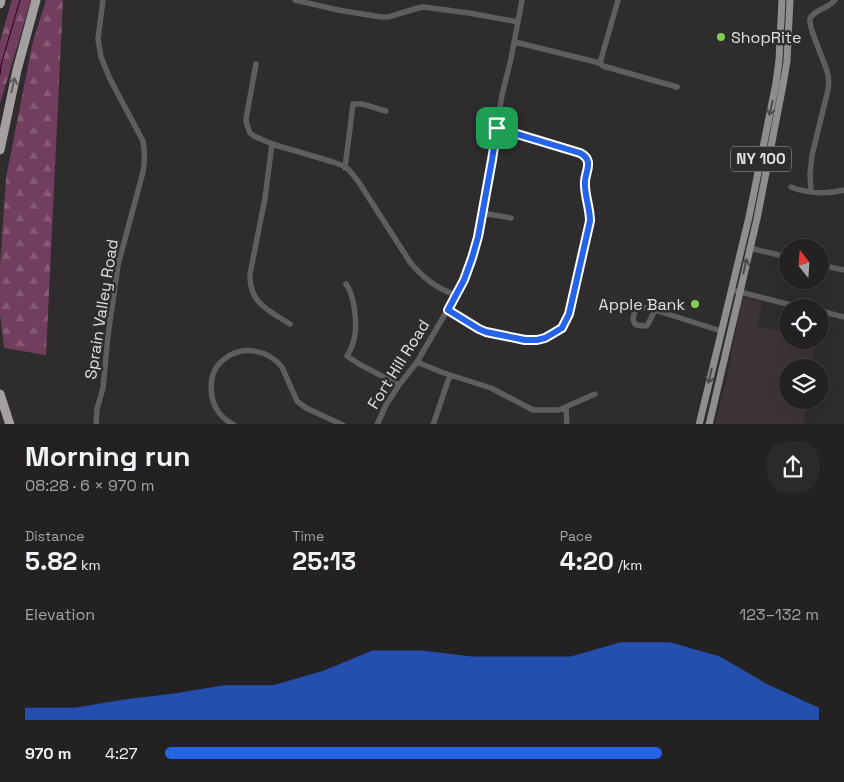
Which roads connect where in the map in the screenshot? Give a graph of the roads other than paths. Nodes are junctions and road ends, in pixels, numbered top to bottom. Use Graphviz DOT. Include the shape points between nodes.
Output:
graph roads {
  1 [pos="1,0"];
  2 [pos="36,0"];
  3 [pos="103,0"];
  4 [pos="295,0"];
  5 [pos="522,0"];
  6 [pos="618,0"];
  7 [pos="782,0"];
  8 [pos="790,0"];
  9 [pos="835,0"];
  10 [pos="0,4"];
  11 [pos="518,22"];
  12 [pos="515,42"];
  13 [pos="600,63"];
  14 [pos="256,64"];
  15 [pos="677,88"];
  16 [pos="386,111"];
  17 [pos="497,128"];
  18 [pos="272,144"];
  19 [pos="0,150"];
  20 [pos="346,168"];
  21 [pos="790,187"];
  22 [pos="844,190"];
  23 [pos="811,191"];
  24 [pos="482,213"];
  25 [pos="511,218"];
  26 [pos="750,248"];
  27 [pos="779,255"];
  28 [pos="829,266"];
  29 [pos="844,270"];
  30 [pos="346,284"];
  31 [pos="735,292"];
  32 [pos="456,294"];
  33 [pos="779,302"];
  34 [pos="448,310"];
  35 [pos="655,310"];
  36 [pos="829,313"];
  37 [pos="844,317"];
  38 [pos="290,324"];
  39 [pos="721,331"];
  40 [pos="417,362"];
  41 [pos="450,375"];
  42 [pos="399,385"];
  43 [pos="0,394"];
  44 [pos="596,394"];
  45 [pos="566,408"];
  46 [pos="10,424"];
  47 [pos="96,424"];
  48 [pos="234,424"];
  49 [pos="343,424"];
  50 [pos="378,424"];
  51 [pos="434,424"];
  52 [pos="567,424"];
  53 [pos="699,424"];
  54 [pos="709,424"];
  1 -- 10 [label="highway"];
  19 -- 2 [label="highway, one-way"];
  3 -- 47 [label="street, Sprain Valley Road" via="98,40 101,57 143,140 145,161 118,265"];
  4 -- 11 [label="street" via="381,17 422,7"];
  5 -- 11 [label="street, Fort Hill Road"];
  6 -- 13 [label="street"];
  7 -- 31 [label="main road, NY 100, one-way" via="777,78"];
  8 -- 26 [label="main road, NY 100" via="786,73"];
  9 -- 23 [label="street" via="812,16 810,23 829,82 812,155"];
  11 -- 12 [label="street, Fort Hill Road"];
  12 -- 13 [label="street"];
  12 -- 17 [label="street, Fort Hill Road"];
  13 -- 15 [label="street"];
  14 -- 18 [label="street" via="247,125 250,133"];
  16 -- 20 [label="street" via="353,104"];
  17 -- 24 [label="street, Fort Hill Road"];
  17 -- 34 [label="street" via="580,153 588,162 585,191 590,221 569,314 562,328 552,334 537,340 525,340 486,332"];
  18 -- 20 [label="street"];
  18 -- 38 [label="street" via="250,282 257,300"];
  20 -- 32 [label="street" via="420,274"];
  21 -- 23 [label="street"];
  22 -- 23 [label="street"];
  24 -- 25 [label="street"];
  24 -- 32 [label="street, Fort Hill Road" via="472,258"];
  26 -- 27 [label="street"];
  31 -- 26 [label="main road, NY 100, one-way"];
  28 -- 29 [label="street"];
  30 -- 42 [label="street" via="351,292 355,325 354,340 347,356"];
  31 -- 33 [label="street"];
  31 -- 39 [label="main road, NY 100"];
  31 -- 54 [label="main road, NY 100"];
  32 -- 34 [label="street, Fort Hill Road"];
  34 -- 40 [label="street, Fort Hill Road"];
  35 -- 39 [label="street"];
  36 -- 37 [label="street"];
  39 -- 53 [label="main road, NY 100, one-way"];
  40 -- 41 [label="street"];
  40 -- 42 [label="street, Fort Hill Road"];
  41 -- 45 [label="street" via="491,388 533,410"];
  41 -- 51 [label="street"];
  42 -- 50 [label="street, Fort Hill Road"];
  43 -- 46 [label="highway"];
  44 -- 45 [label="street"];
  45 -- 52 [label="street"];
  48 -- 49 [label="street" via="216,408 211,383 225,358 252,350 278,362 296,401"];
}
